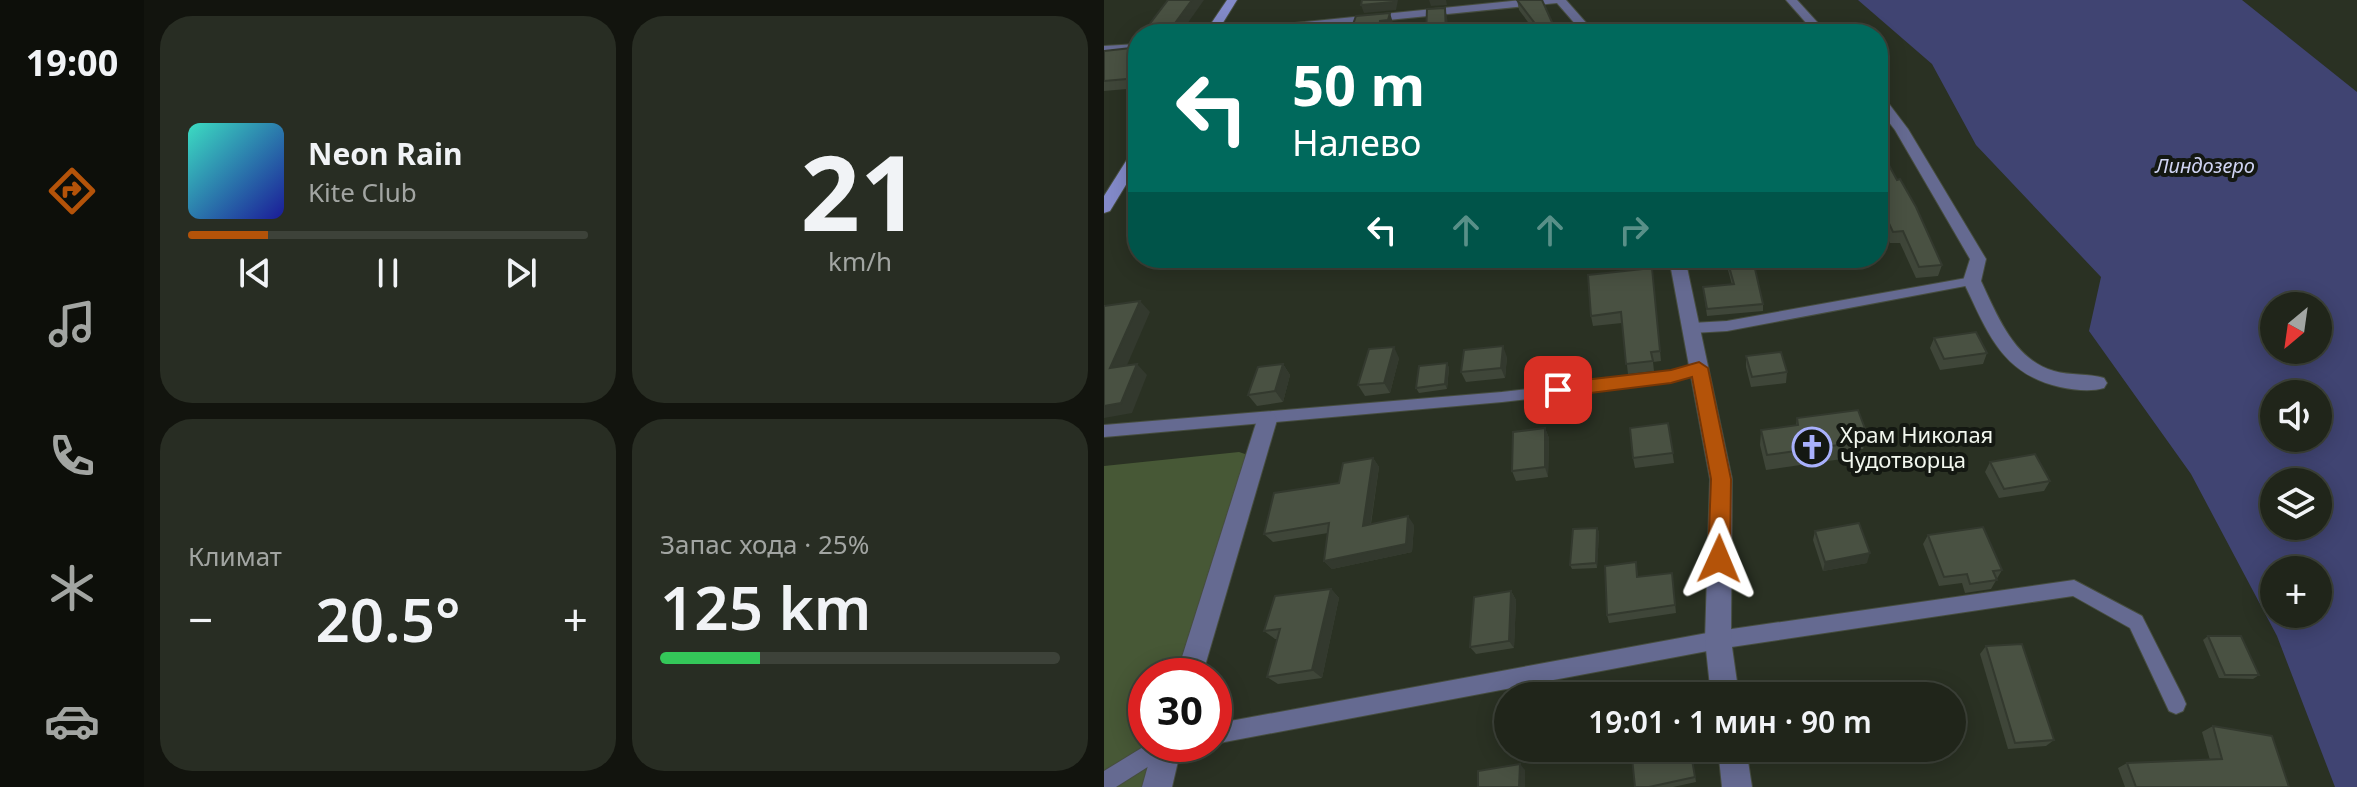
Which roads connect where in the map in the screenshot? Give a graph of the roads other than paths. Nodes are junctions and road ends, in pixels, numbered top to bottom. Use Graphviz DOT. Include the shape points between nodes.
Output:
graph roads {
  1 [pos="1232,0"];
  2 [pos="1554,0"];
  3 [pos="1560,0"];
  4 [pos="1791,0"];
  5 [pos="1218,24"];
  6 [pos="1370,24"];
  7 [pos="1581,24"];
  8 [pos="1813,24"];
  9 [pos="1128,49"];
  10 [pos="1104,50"];
  11 [pos="1888,115"];
  12 [pos="1128,169"];
  13 [pos="1104,208"];
  14 [pos="1679,268"];
  15 [pos="1972,281"];
  16 [pos="1692,328"];
  17 [pos="1699,368"];
  18 [pos="2097,383"];
  19 [pos="1267,420"];
  20 [pos="1104,431"];
  21 [pos="1718,640"];
  22 [pos="1194,658"];
  23 [pos="1723,682"];
  24 [pos="2176,704"];
  25 [pos="1232,731"];
  26 [pos="1138,762"];
  27 [pos="1163,762"];
  28 [pos="1734,762"];
  29 [pos="1104,783"];
  30 [pos="1157,787"];
  31 [pos="1737,787"];
  1 -- 5 [label="street"];
  2 -- 6 [label="street"];
  3 -- 7 [label="street"];
  4 -- 8 [label="street"];
  9 -- 10 [label="street"];
  11 -- 15 [label="street" via="1978,259"];
  12 -- 13 [label="street"];
  14 -- 16 [label="street"];
  15 -- 16 [label="lane"];
  15 -- 18 [label="street" via="2003,345 2026,368 2061,384"];
  16 -- 17 [label="street"];
  17 -- 19 [label="lane" via="1671,377 1517,396"];
  17 -- 21 [label="street" via="1721,479"];
  19 -- 20 [label="lane"];
  19 -- 22 [label="street"];
  21 -- 23 [label="street"];
  21 -- 24 [label="lane" via="2074,588 2136,622"];
  21 -- 25 [label="lane"];
  26 -- 29 [label="lane"];
  27 -- 30 [label="street"];
  28 -- 31 [label="street"];
}
